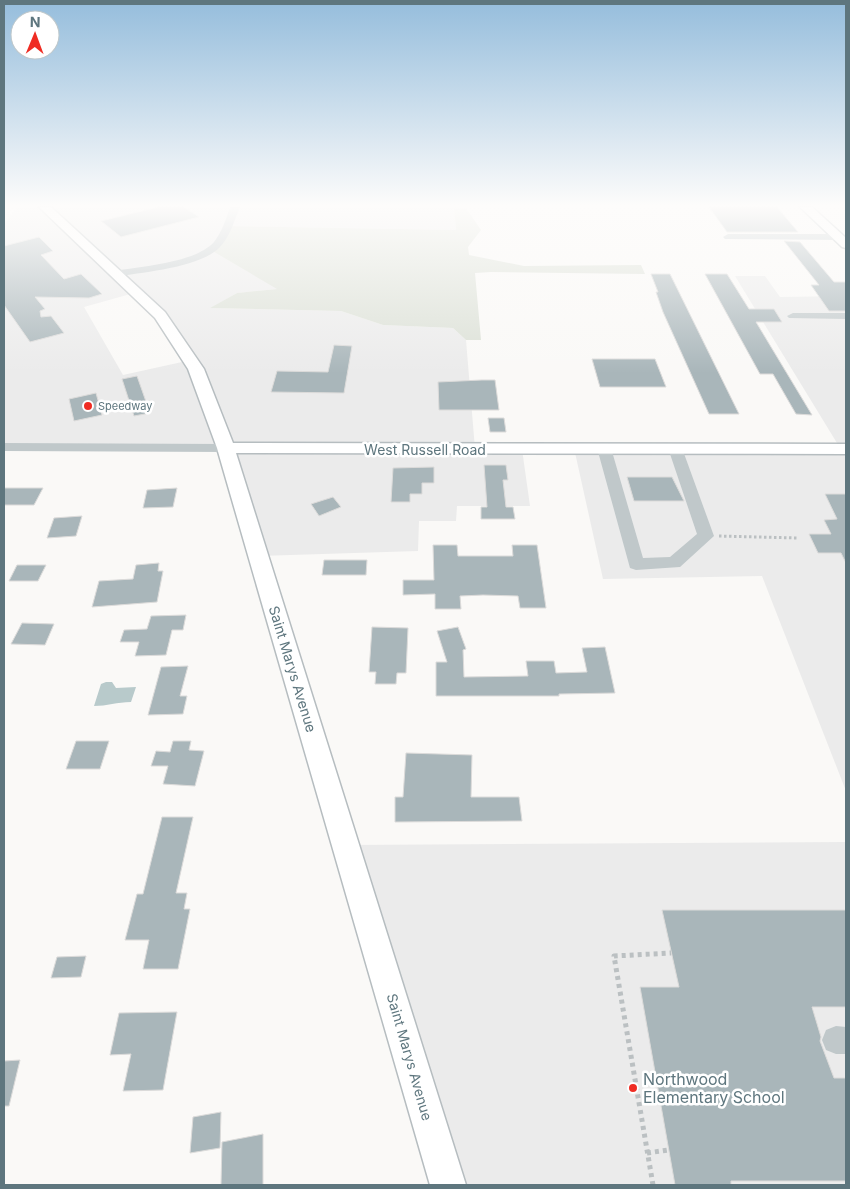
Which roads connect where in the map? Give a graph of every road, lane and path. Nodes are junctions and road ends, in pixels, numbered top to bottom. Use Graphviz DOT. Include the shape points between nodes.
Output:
graph roads {
  1 [pos="104,262"];
  2 [pos="170,262"];
  3 [pos="116,274"];
  4 [pos="793,316"];
  5 [pos="846,316"];
  6 [pos="4,447"];
  7 [pos="226,448"];
  8 [pos="604,448"];
  9 [pos="675,448"];
  10 [pos="846,449"];
  11 [pos="706,536"];
  12 [pos="798,538"];
  13 [pos="671,953"];
  14 [pos="668,1150"];
  15 [pos="647,1154"];
  16 [pos="448,1185"];
  17 [pos="653,1185"];
  1 -- 3 [label="main road, Saint Marys Avenue"];
  2 -- 3 [label="street"];
  3 -- 7 [label="main road, Saint Marys Avenue" via="160,315 185,350 200,379"];
  4 -- 5 [label="street"];
  6 -- 7 [label="street, West Russell Road"];
  7 -- 8 [label="main road, West Russell Road"];
  7 -- 16 [label="main road, Saint Marys Avenue"];
  8 -- 9 [label="main road, West Russell Road"];
  8 -- 11 [label="street" via="636,564 674,563"];
  9 -- 10 [label="main road, West Russell Road"];
  9 -- 11 [label="street"];
  11 -- 12 [label="path"];
  13 -- 15 [label="path" via="614,956"];
  14 -- 15 [label="path"];
  15 -- 17 [label="path"];
}
